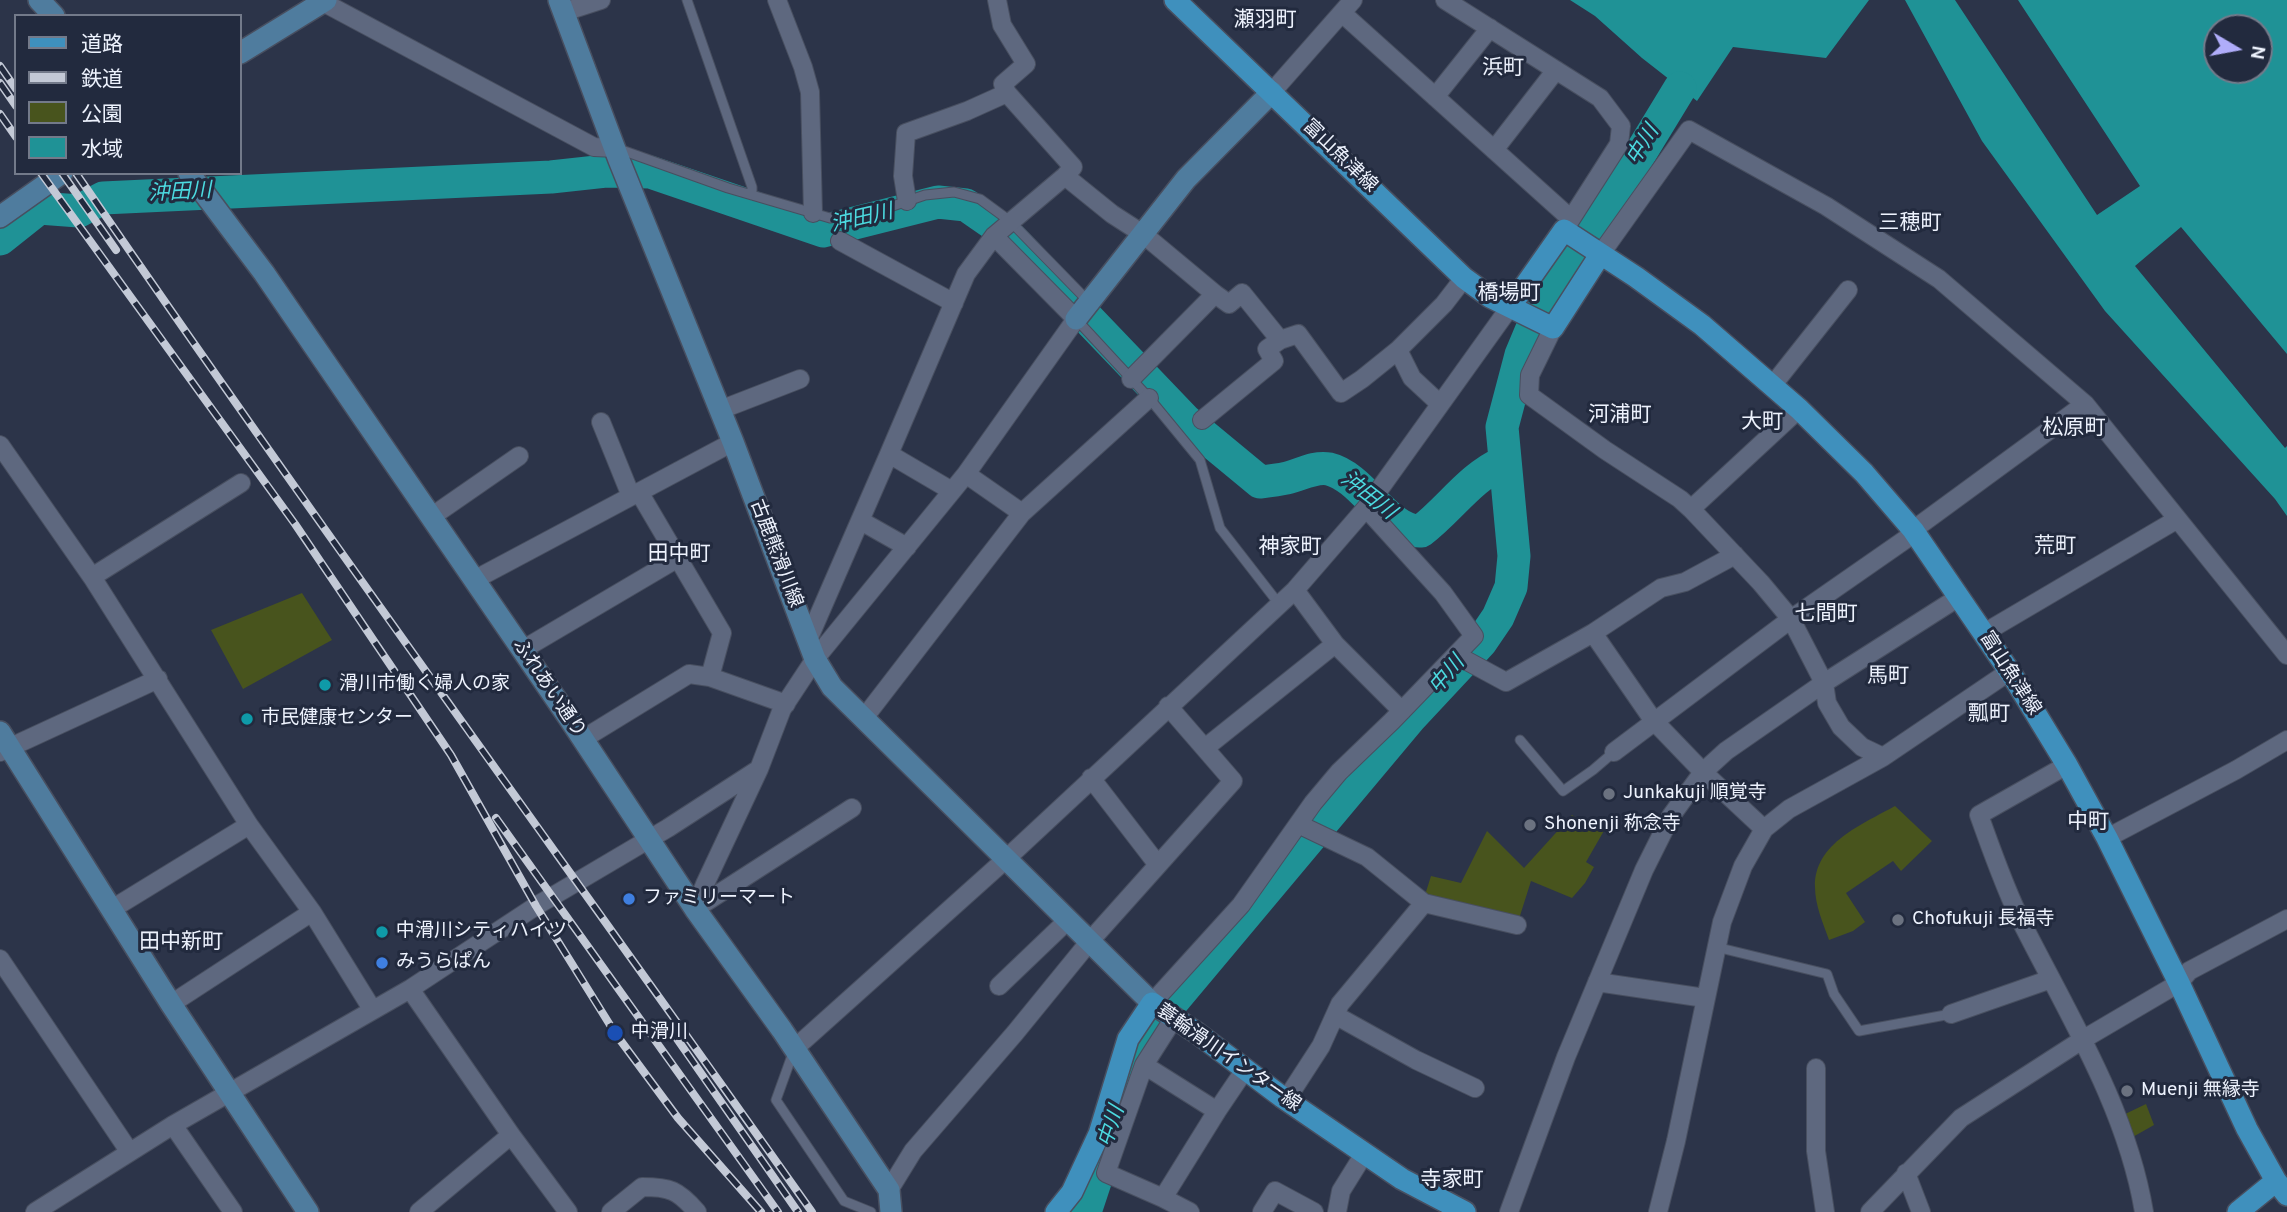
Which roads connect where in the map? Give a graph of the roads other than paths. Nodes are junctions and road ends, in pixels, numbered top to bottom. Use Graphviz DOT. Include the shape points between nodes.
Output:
graph roads {
  1 [pos="39,0"];
  2 [pos="601,0"];
  3 [pos="687,0"];
  4 [pos="777,0"];
  5 [pos="997,0"];
  6 [pos="1175,0"];
  7 [pos="1446,0"];
  8 [pos="322,1"];
  9 [pos="561,6"];
  10 [pos="1347,7"];
  11 [pos="52,14"];
  12 [pos="1490,28"];
  13 [pos="242,52"];
  14 [pos="1556,70"];
  15 [pos="1272,92"];
  16 [pos="1007,93"];
  17 [pos="1435,97"];
  18 [pos="1493,150"];
  19 [pos="618,154"];
  20 [pos="59,175"];
  21 [pos="190,175"];
  22 [pos="1065,176"];
  23 [pos="752,195"];
  24 [pos="907,201"];
  25 [pos="813,213"];
  26 [pos="0,217"];
  27 [pos="1010,221"];
  28 [pos="1567,225"];
  29 [pos="1143,234"];
  30 [pos="994,236"];
  31 [pos="840,241"];
  32 [pos="1600,254"];
  33 [pos="1464,278"];
  34 [pos="1848,290"];
  35 [pos="1214,293"];
  36 [pos="1090,302"];
  37 [pos="954,303"];
  38 [pos="1510,307"];
  39 [pos="1076,319"];
  40 [pos="1553,328"];
  41 [pos="1280,340"];
  42 [pos="1398,350"];
  43 [pos="800,379"];
  44 [pos="1131,379"];
  45 [pos="1772,386"];
  46 [pos="1149,398"];
  47 [pos="1440,404"];
  48 [pos="2085,404"];
  49 [pos="1798,409"];
  50 [pos="720,410"];
  51 [pos="1202,420"];
  52 [pos="601,422"];
  53 [pos="733,442"];
  54 [pos="0,445"];
  55 [pos="889,454"];
  56 [pos="519,456"];
  57 [pos="966,474"];
  58 [pos="241,482"];
  59 [pos="952,491"];
  60 [pos="635,494"];
  61 [pos="1366,508"];
  62 [pos="1691,509"];
  63 [pos="1022,513"];
  64 [pos="431,517"];
  65 [pos="2176,520"];
  66 [pos="861,521"];
  67 [pos="1913,530"];
  68 [pos="906,547"];
  69 [pos="1735,555"];
  70 [pos="678,558"];
  71 [pos="92,577"];
  72 [pos="474,580"];
  73 [pos="1295,590"];
  74 [pos="1959,597"];
  75 [pos="1279,604"];
  76 [pos="1791,619"];
  77 [pos="1592,633"];
  78 [pos="1984,633"];
  79 [pos="1335,644"];
  80 [pos="522,650"];
  81 [pos="811,650"];
  82 [pos="1456,655"];
  83 [pos="2287,655"];
  84 [pos="2010,671"];
  85 [pos="710,677"];
  86 [pos="158,679"];
  87 [pos="1824,683"];
  88 [pos="786,704"];
  89 [pos="1168,706"];
  90 [pos="1402,711"];
  91 [pos="864,718"];
  92 [pos="1653,720"];
  93 [pos="583,739"];
  94 [pos="1520,740"];
  95 [pos="2287,740"];
  96 [pos="3,744"];
  97 [pos="1205,748"];
  98 [pos="1614,751"];
  99 [pos="1883,757"];
  100 [pos="2067,765"];
  101 [pos="758,769"];
  102 [pos="1703,772"];
  103 [pos="1091,778"];
  104 [pos="852,808"];
  105 [pos="249,825"];
  106 [pos="1300,825"];
  107 [pos="1764,828"];
  108 [pos="2107,838"];
  109 [pos="649,839"];
  110 [pos="1006,859"];
  111 [pos="1157,865"];
  112 [pos="1424,903"];
  113 [pos="111,909"];
  114 [pos="695,909"];
  115 [pos="312,912"];
  116 [pos="2287,919"];
  117 [pos="1068,920"];
  118 [pos="1517,925"];
  119 [pos="1090,941"];
  120 [pos="1716,947"];
  121 [pos="0,960"];
  122 [pos="2051,979"];
  123 [pos="6,980"];
  124 [pos="1597,982"];
  125 [pos="2179,983"];
  126 [pos="999,986"];
  127 [pos="410,989"];
  128 [pos="1705,998"];
  129 [pos="1152,1003"];
  130 [pos="171,1004"];
  131 [pos="372,1009"];
  132 [pos="1951,1014"];
  133 [pos="1335,1015"];
  134 [pos="1174,1017"];
  135 [pos="2082,1040"];
  136 [pos="794,1049"];
  137 [pos="1144,1065"];
  138 [pos="1246,1068"];
  139 [pos="1816,1068"];
  140 [pos="1475,1088"];
  141 [pos="230,1093"];
  142 [pos="1286,1100"];
  143 [pos="1217,1111"];
  144 [pos="173,1125"];
  145 [pos="511,1135"];
  146 [pos="129,1151"];
  147 [pos="1364,1153"];
  148 [pos="1906,1173"];
  149 [pos="2281,1188"];
  150 [pos="889,1190"];
  151 [pos="1163,1198"];
  152 [pos="35,1212"];
  153 [pos="233,1212"];
  154 [pos="308,1212"];
  155 [pos="419,1212"];
  156 [pos="568,1212"];
  157 [pos="611,1212"];
  158 [pos="697,1212"];
  159 [pos="872,1212"];
  160 [pos="891,1212"];
  161 [pos="1056,1212"];
  162 [pos="1189,1212"];
  163 [pos="1262,1212"];
  164 [pos="1314,1212"];
  165 [pos="1337,1212"];
  166 [pos="1465,1212"];
  167 [pos="1509,1212"];
  168 [pos="1658,1212"];
  169 [pos="1825,1212"];
  170 [pos="1870,1212"];
  171 [pos="1921,1212"];
  172 [pos="2144,1212"];
  173 [pos="2238,1212"];
  1 -- 11 [label="street"];
  2 -- 9 [label="street"];
  3 -- 23 [label="lane"];
  4 -- 25 [label="street" via="810,92"];
  5 -- 16 [label="street" via="1002,25 1027,64 1003,84"];
  6 -- 15 [label="main road, 富山魚津線"];
  7 -- 12 [label="street"];
  8 -- 13 [label="street"];
  8 -- 19 [label="street" via="594,147"];
  9 -- 19 [label="street, 古鹿熊滑川線"];
  10 -- 15 [label="street"];
  10 -- 17 [label="street"];
  12 -- 14 [label="street"];
  12 -- 17 [label="street"];
  14 -- 18 [label="street"];
  14 -- 28 [label="street" via="1600,98 1621,125 1619,144"];
  15 -- 29 [label="street" via="1186,179"];
  15 -- 33 [label="main road, 富山魚津線"];
  16 -- 22 [label="street" via="1073,167"];
  16 -- 24 [label="street" via="906,133 903,176"];
  17 -- 18 [label="street"];
  18 -- 28 [label="street"];
  19 -- 23 [label="lane"];
  19 -- 50 [label="street, 古鹿熊滑川線"];
  20 -- 26 [label="street"];
  21 -- 64 [label="street, ふれあい通り" via="264,273"];
  22 -- 27 [label="street"];
  22 -- 29 [label="street"];
  23 -- 25 [label="lane"];
  24 -- 25 [label="lane" via="830,218"];
  24 -- 27 [label="lane" via="954,192 980,199"];
  27 -- 30 [label="street"];
  27 -- 36 [label="lane"];
  28 -- 32 [label="main road, 富山魚津線"];
  28 -- 38 [label="main road"];
  29 -- 35 [label="street"];
  29 -- 36 [label="street"];
  30 -- 37 [label="street" via="966,274"];
  30 -- 39 [label="street"];
  31 -- 37 [label="street"];
  32 -- 40 [label="main road"];
  32 -- 45 [label="main road, 富山魚津線" via="1702,325"];
  32 -- 48 [label="street" via="1689,130 1826,206 1939,279"];
  33 -- 38 [label="main road, 富山魚津線"];
  33 -- 42 [label="street"];
  34 -- 45 [label="street"];
  35 -- 41 [label="street" via="1228,304 1242,293"];
  35 -- 44 [label="street"];
  36 -- 39 [label="street"];
  37 -- 55 [label="street"];
  38 -- 40 [label="main road, 富山魚津線"];
  38 -- 47 [label="street"];
  39 -- 44 [label="lane"];
  39 -- 57 [label="street"];
  40 -- 62 [label="street" via="1530,374 1529,396"];
  41 -- 42 [label="street" via="1298,334 1341,393"];
  41 -- 51 [label="street" via="1267,349 1274,361"];
  42 -- 47 [label="street" via="1412,378"];
  43 -- 50 [label="street"];
  44 -- 46 [label="lane"];
  45 -- 49 [label="main road, 富山魚津線"];
  46 -- 63 [label="street"];
  46 -- 75 [label="lane" via="1200,460 1220,528"];
  47 -- 61 [label="street"];
  48 -- 65 [label="street"];
  48 -- 67 [label="street"];
  49 -- 62 [label="street"];
  49 -- 67 [label="main road, 富山魚津線" via="1864,473"];
  50 -- 53 [label="street, 古鹿熊滑川線"];
  52 -- 60 [label="street"];
  53 -- 60 [label="street"];
  53 -- 81 [label="street, 古鹿熊滑川線"];
  54 -- 71 [label="street"];
  55 -- 59 [label="street"];
  55 -- 66 [label="street"];
  56 -- 64 [label="street"];
  57 -- 59 [label="street"];
  57 -- 63 [label="street"];
  58 -- 71 [label="street"];
  59 -- 68 [label="street"];
  60 -- 70 [label="street"];
  60 -- 72 [label="street"];
  61 -- 73 [label="street"];
  61 -- 82 [label="street" via="1443,593 1474,636"];
  62 -- 69 [label="street"];
  63 -- 91 [label="street"];
  64 -- 72 [label="street, ふれあい通り"];
  65 -- 78 [label="street"];
  65 -- 83 [label="street"];
  66 -- 68 [label="street"];
  66 -- 81 [label="street"];
  67 -- 74 [label="main road, 富山魚津線"];
  67 -- 76 [label="street"];
  68 -- 81 [label="street"];
  69 -- 76 [label="street"];
  69 -- 77 [label="street" via="1685,582 1661,588"];
  70 -- 80 [label="street"];
  70 -- 85 [label="street" via="722,633"];
  71 -- 86 [label="street"];
  72 -- 80 [label="street, ふれあい通り"];
  73 -- 75 [label="street"];
  73 -- 79 [label="street"];
  74 -- 78 [label="main road, 富山魚津線"];
  74 -- 87 [label="street"];
  75 -- 89 [label="street"];
  76 -- 87 [label="street"];
  76 -- 92 [label="street"];
  77 -- 82 [label="street" via="1506,682"];
  77 -- 92 [label="street"];
  78 -- 84 [label="main road, 富山魚津線"];
  79 -- 90 [label="street"];
  79 -- 97 [label="street"];
  80 -- 93 [label="street, ふれあい通り"];
  81 -- 88 [label="street"];
  81 -- 91 [label="street, 古鹿熊滑川線" via="832,687"];
  82 -- 90 [label="street"];
  84 -- 99 [label="street"];
  84 -- 100 [label="main road, 富山魚津線"];
  85 -- 88 [label="street"];
  85 -- 93 [label="street" via="689,674"];
  86 -- 96 [label="street"];
  86 -- 105 [label="street"];
  87 -- 99 [label="street" via="1827,703 1841,727 1862,747"];
  87 -- 102 [label="street"];
  88 -- 101 [label="street"];
  89 -- 97 [label="street"];
  89 -- 103 [label="street"];
  90 -- 106 [label="street" via="1339,772"];
  91 -- 110 [label="street, 古鹿熊滑川線"];
  92 -- 98 [label="street"];
  92 -- 102 [label="street"];
  93 -- 109 [label="street, ふれあい通り"];
  94 -- 98 [label="lane" via="1563,791"];
  95 -- 108 [label="street"];
  96 -- 113 [label="street"];
  97 -- 111 [label="street" via="1233,781"];
  99 -- 107 [label="street"];
  100 -- 108 [label="main road, 富山魚津線"];
  100 -- 122 [label="street" via="1979,814 2021,920"];
  101 -- 109 [label="street"];
  101 -- 114 [label="street"];
  102 -- 107 [label="street"];
  102 -- 124 [label="street" via="1644,870"];
  103 -- 110 [label="street"];
  103 -- 111 [label="street"];
  104 -- 114 [label="street"];
  105 -- 113 [label="street"];
  105 -- 115 [label="street"];
  106 -- 112 [label="street" via="1367,858"];
  106 -- 129 [label="street" via="1241,905"];
  107 -- 120 [label="street" via="1743,866"];
  108 -- 125 [label="main road, 富山魚津線"];
  109 -- 114 [label="street, ふれあい通り"];
  109 -- 127 [label="street"];
  110 -- 117 [label="street, 古鹿熊滑川線"];
  110 -- 136 [label="street"];
  111 -- 119 [label="street"];
  112 -- 118 [label="street"];
  112 -- 133 [label="street"];
  113 -- 130 [label="street"];
  114 -- 136 [label="street, ふれあい通り"];
  115 -- 130 [label="street"];
  115 -- 131 [label="street"];
  116 -- 125 [label="street" via="2189,971"];
  117 -- 119 [label="street, 古鹿熊滑川線"];
  117 -- 126 [label="street"];
  119 -- 129 [label="street, 古鹿熊滑川線"];
  119 -- 150 [label="street" via="913,1151"];
  120 -- 128 [label="street"];
  120 -- 132 [label="lane" via="1827,974 1834,995 1859,1031"];
  121 -- 123 [label="street"];
  122 -- 132 [label="street"];
  122 -- 135 [label="street"];
  123 -- 146 [label="street"];
  124 -- 128 [label="street"];
  124 -- 167 [label="street"];
  125 -- 135 [label="street"];
  125 -- 149 [label="main road, 富山魚津線" via="2247,1129"];
  127 -- 131 [label="street"];
  127 -- 145 [label="street"];
  128 -- 168 [label="street"];
  129 -- 134 [label="main road, 蓑輪滑川インター線"];
  129 -- 161 [label="main road, 蓑輪滑川インター線" via="1128,1039 1099,1134 1072,1192"];
  130 -- 141 [label="street"];
  131 -- 141 [label="street"];
  133 -- 140 [label="street"];
  133 -- 142 [label="street"];
  134 -- 137 [label="street"];
  134 -- 138 [label="main road, 蓑輪滑川インター線"];
  135 -- 148 [label="street" via="1961,1118"];
  135 -- 172 [label="street" via="2138,1176"];
  136 -- 150 [label="street, ふれあい通り"];
  136 -- 159 [label="lane" via="776,1100 844,1201"];
  137 -- 143 [label="street"];
  137 -- 151 [label="street" via="1107,1173"];
  138 -- 142 [label="main road, 蓑輪滑川インター線"];
  138 -- 143 [label="street"];
  139 -- 169 [label="street" via="1815,1152"];
  141 -- 144 [label="street"];
  141 -- 154 [label="street"];
  142 -- 147 [label="main road, 蓑輪滑川インター線"];
  143 -- 151 [label="street"];
  144 -- 146 [label="street"];
  144 -- 153 [label="street"];
  145 -- 155 [label="street"];
  145 -- 156 [label="street"];
  146 -- 152 [label="street"];
  147 -- 165 [label="street" via="1341,1191"];
  147 -- 166 [label="main road, 蓑輪滑川インター線"];
  148 -- 170 [label="street"];
  148 -- 171 [label="street"];
  149 -- 173 [label="main road"];
  150 -- 160 [label="street, ふれあい通り"];
  151 -- 162 [label="street"];
  157 -- 158 [label="street" via="642,1187 668,1187"];
  163 -- 164 [label="street" via="1275,1191"];
}
